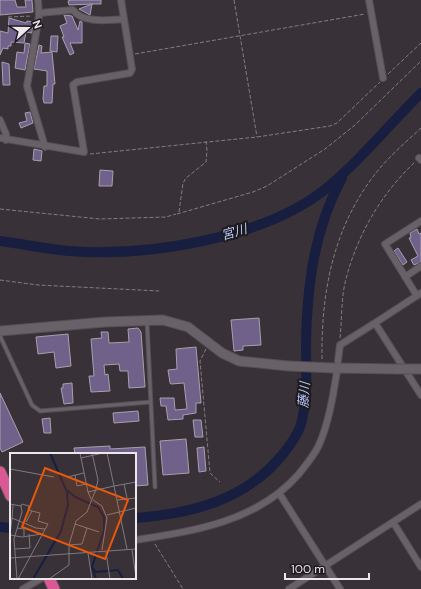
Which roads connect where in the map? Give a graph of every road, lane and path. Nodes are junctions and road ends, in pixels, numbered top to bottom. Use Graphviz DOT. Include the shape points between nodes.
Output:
graph roads {
  1 [pos="38,0"];
  2 [pos="121,0"];
  3 [pos="234,0"];
  4 [pos="369,0"];
  5 [pos="371,13"];
  6 [pos="39,15"];
  7 [pos="8,17"];
  8 [pos="124,19"];
  9 [pos="240,37"];
  10 [pos="421,43"];
  11 [pos="130,55"];
  12 [pos="421,61"];
  13 [pos="383,78"];
  14 [pos="0,120"];
  15 [pos="421,128"];
  16 [pos="257,137"];
  17 [pos="3,139"];
  18 [pos="206,141"];
  19 [pos="45,147"];
  20 [pos="84,152"];
  21 [pos="420,159"];
  22 [pos="0,209"];
  23 [pos="177,214"];
  24 [pos="421,221"];
  25 [pos="421,266"];
  26 [pos="405,277"];
  27 [pos="0,280"];
  28 [pos="159,290"];
  29 [pos="419,294"];
  30 [pos="147,320"];
  31 [pos="375,323"];
  32 [pos="0,331"];
  33 [pos="0,336"];
  34 [pos="210,344"];
  35 [pos="340,345"];
  36 [pos="322,361"];
  37 [pos="336,367"];
  38 [pos="417,369"];
  39 [pos="421,395"];
  40 [pos="151,402"];
  41 [pos="0,472"];
  42 [pos="220,482"];
  43 [pos="155,487"];
  44 [pos="279,493"];
  45 [pos="10,494"];
  46 [pos="421,504"];
  47 [pos="393,522"];
  48 [pos="151,537"];
  49 [pos="136,540"];
  50 [pos="325,566"];
  51 [pos="421,567"];
  52 [pos="40,579"];
  53 [pos="49,579"];
  54 [pos="23,589"];
  55 [pos="54,589"];
  56 [pos="183,589"];
  57 [pos="289,589"];
  58 [pos="340,589"];
  1 -- 6 [label="street"];
  2 -- 8 [label="street"];
  3 -- 9 [label="path"];
  4 -- 5 [label="street"];
  5 -- 9 [label="path"];
  5 -- 13 [label="street"];
  6 -- 7 [label="path"];
  6 -- 8 [label="street" via="73,10 79,16 99,20"];
  6 -- 19 [label="street" via="27,86"];
  8 -- 11 [label="street"];
  9 -- 11 [label="path"];
  9 -- 16 [label="path"];
  10 -- 13 [label="path"];
  11 -- 20 [label="street" via="131,72 77,82 73,85"];
  12 -- 23 [label="path" via="325,149 267,186"];
  13 -- 16 [label="path" via="334,125"];
  14 -- 17 [label="street" via="6,134"];
  15 -- 36 [label="path" via="380,168 356,202 345,225 326,283"];
  16 -- 18 [label="path"];
  17 -- 19 [label="street"];
  18 -- 20 [label="path" via="98,154"];
  18 -- 23 [label="path" via="206,162 183,183 180,194 181,207"];
  19 -- 20 [label="street"];
  21 -- 35 [label="path" via="388,192 364,230 345,284"];
  22 -- 23 [label="path" via="100,219 166,217"];
  24 -- 26 [label="street" via="385,244"];
  25 -- 26 [label="street"];
  26 -- 29 [label="street"];
  27 -- 28 [label="path" via="38,285"];
  29 -- 31 [label="street"];
  30 -- 32 [label="street"];
  30 -- 34 [label="street" via="176,322 188,327"];
  30 -- 40 [label="lane"];
  31 -- 35 [label="street"];
  31 -- 39 [label="street"];
  33 -- 40 [label="lane" via="30,401 40,412"];
  34 -- 37 [label="street, bridge" via="239,361"];
  34 -- 42 [label="path" via="200,361 210,473"];
  35 -- 37 [label="street"];
  37 -- 38 [label="street, bridge"];
  37 -- 44 [label="street" via="326,428 318,447 305,467"];
  40 -- 43 [label="lane"];
  41 -- 45 [label="highway"];
  44 -- 48 [label="street" via="260,506 226,522"];
  44 -- 50 [label="street"];
  46 -- 47 [label="street"];
  47 -- 50 [label="street"];
  47 -- 51 [label="street"];
  48 -- 49 [label="street"];
  48 -- 56 [label="path"];
  50 -- 57 [label="street"];
  50 -- 58 [label="street"];
  52 -- 54 [label="street"];
  53 -- 55 [label="highway"];
}
